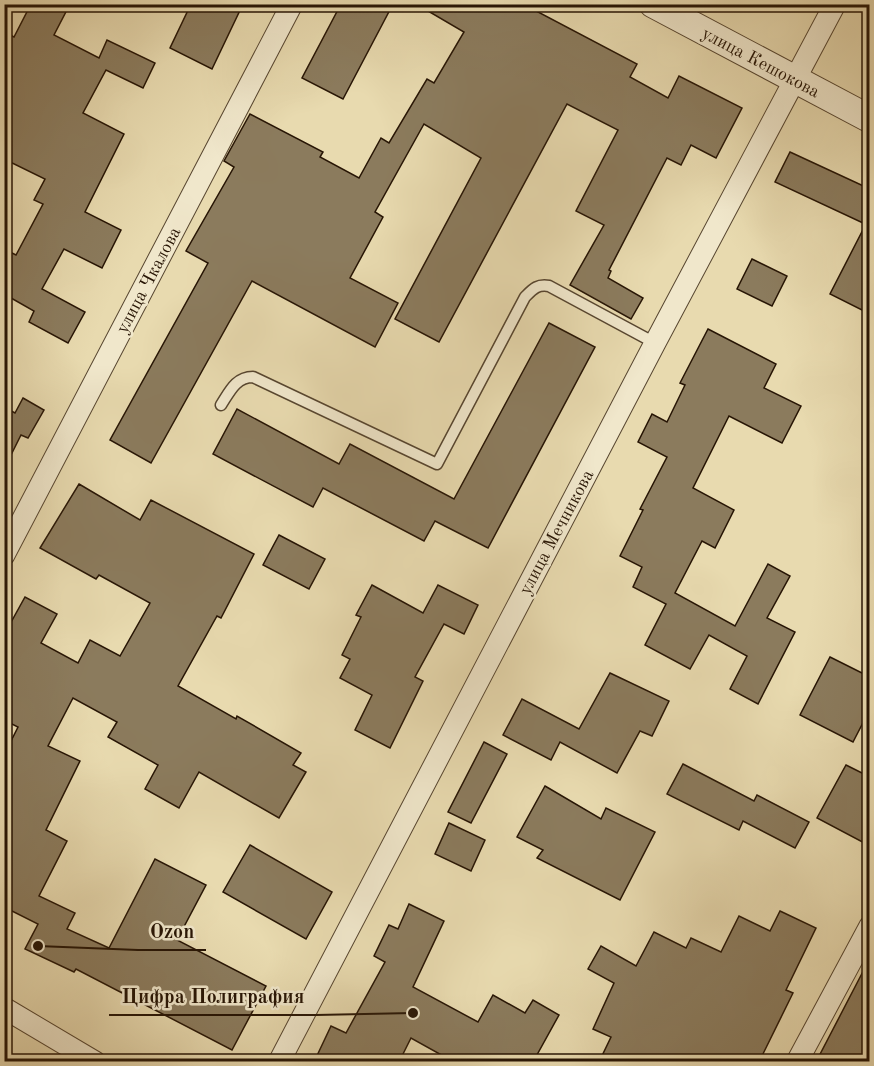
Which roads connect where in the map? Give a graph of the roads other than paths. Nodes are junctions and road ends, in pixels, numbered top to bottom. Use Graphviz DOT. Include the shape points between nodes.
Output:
graph roads {
  1 [pos="292,4"];
  2 [pos="653,4"];
  3 [pos="836,4"];
  4 [pos="796,81"];
  5 [pos="870,119"];
  6 [pos="655,343"];
  7 [pos="221,405"];
  8 [pos="4,555"];
  9 [pos="870,926"];
  10 [pos="4,1008"];
  11 [pos="95,1062"];
  12 [pos="279,1062"];
  13 [pos="797,1062"];
  1 -- 8 [label="street, улица Чкалова"];
  2 -- 4 [label="street, улица Кешокова"];
  3 -- 4 [label="street, улица Мечникова"];
  4 -- 5 [label="street, улица Кешокова"];
  4 -- 6 [label="street, улица Мечникова"];
  6 -- 7 [label="lane" via="549,286 534,288 525,297 437,465 253,377 234,384"];
  6 -- 12 [label="street, улица Мечникова"];
  9 -- 13 [label="street"];
  10 -- 11 [label="street"];
}
